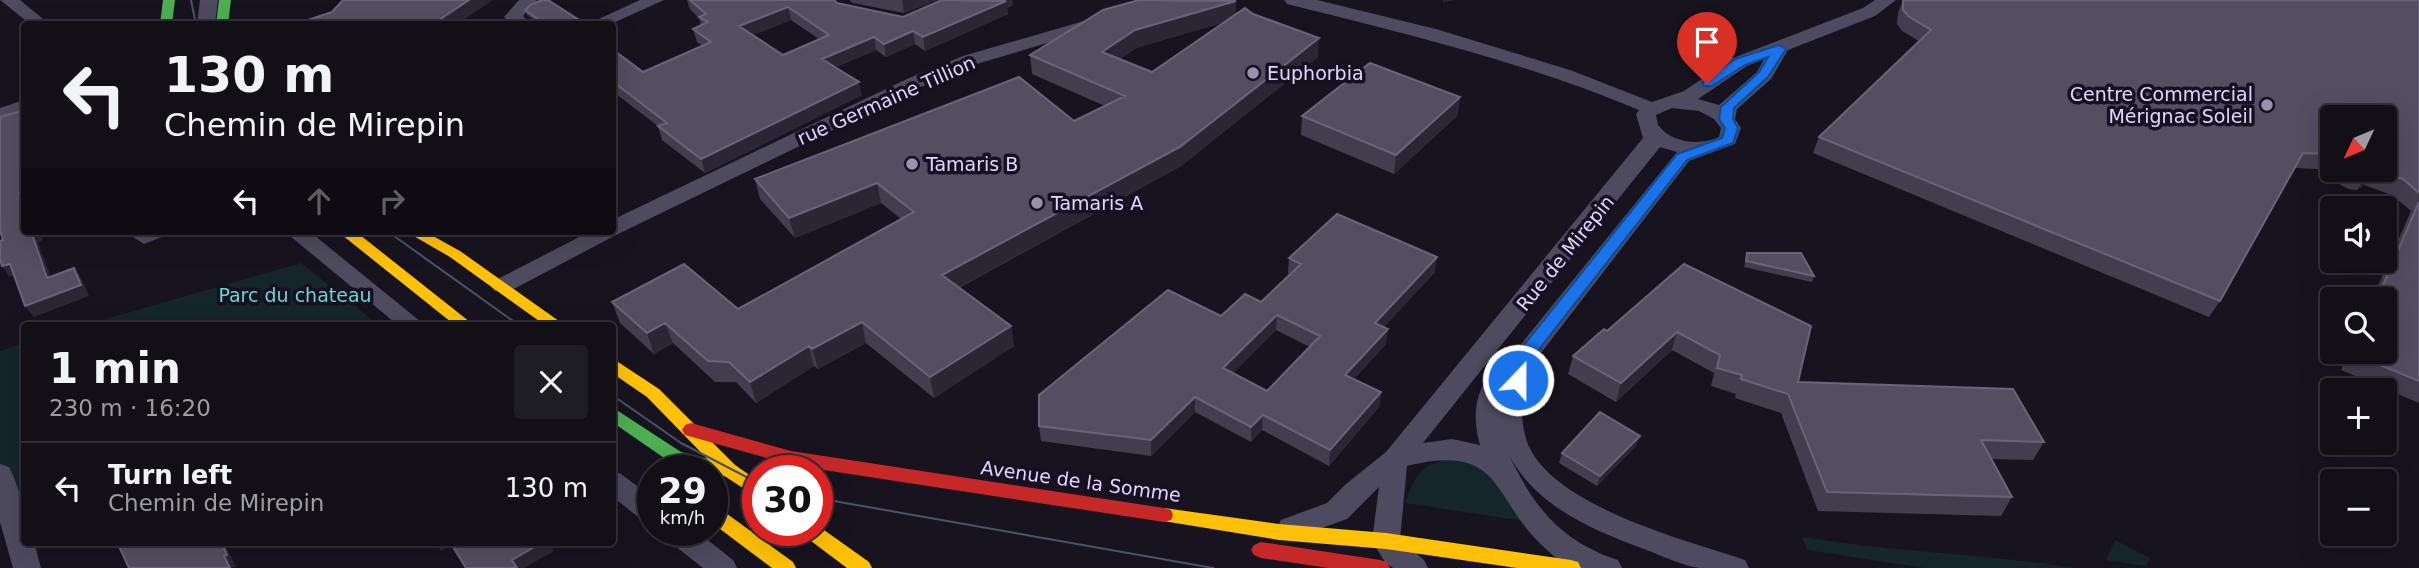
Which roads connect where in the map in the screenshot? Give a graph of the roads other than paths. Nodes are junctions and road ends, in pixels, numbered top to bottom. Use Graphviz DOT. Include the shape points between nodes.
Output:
graph roads {
  1 [pos="9,0"];
  2 [pos="169,0"];
  3 [pos="209,0"];
  4 [pos="225,0"];
  5 [pos="528,0"];
  6 [pos="655,0"];
  7 [pos="1293,0"];
  8 [pos="1887,0"];
  9 [pos="1114,17"];
  10 [pos="36,21"];
  11 [pos="166,21"];
  12 [pos="206,21"];
  13 [pos="222,21"];
  14 [pos="518,21"];
  15 [pos="604,21"];
  16 [pos="1779,49"];
  17 [pos="1671,102"];
  18 [pos="21,107"];
  19 [pos="0,114"];
  20 [pos="1650,119"];
  21 [pos="1726,119"];
  22 [pos="1701,149"];
  23 [pos="616,227"];
  24 [pos="300,235"];
  25 [pos="350,235"];
  26 [pos="419,235"];
  27 [pos="600,235"];
  28 [pos="502,286"];
  29 [pos="410,322"];
  30 [pos="462,322"];
  31 [pos="552,322"];
  32 [pos="1522,359"];
  33 [pos="616,367"];
  34 [pos="616,416"];
  35 [pos="691,430"];
  36 [pos="1395,459"];
  37 [pos="729,470"];
  38 [pos="742,472"];
  39 [pos="0,474"];
  40 [pos="1504,475"];
  41 [pos="742,479"];
  42 [pos="616,484"];
  43 [pos="637,501"];
  44 [pos="728,525"];
  45 [pos="1279,532"];
  46 [pos="695,546"];
  47 [pos="832,546"];
  48 [pos="1250,548"];
  49 [pos="1383,555"];
  50 [pos="27,568"];
  51 [pos="723,568"];
  52 [pos="786,568"];
  53 [pos="862,568"];
  54 [pos="1414,568"];
  55 [pos="1571,568"];
  56 [pos="1608,568"];
  57 [pos="1735,568"];
  1 -- 10 [label="street"];
  2 -- 11 [label="main road"];
  3 -- 12 [label="street"];
  4 -- 13 [label="main road"];
  5 -- 14 [label="street" via="513,18"];
  6 -- 15 [label="street"];
  7 -- 20 [label="street" via="1415,27 1577,76"];
  8 -- 16 [label="street"];
  9 -- 23 [label="street, rue Germaine Tillion" via="970,60 916,82"];
  16 -- 17 [label="street" via="1740,62"];
  16 -- 21 [label="street" via="1764,75 1727,107"];
  17 -- 20 [label="street"];
  17 -- 21 [label="street" via="1708,107"];
  18 -- 19 [label="street"];
  20 -- 22 [label="street" via="1671,144"];
  20 -- 36 [label="street, Rue de Mirepin" via="1651,145"];
  21 -- 22 [label="street, Rue de Mirepin" via="1731,128 1728,140"];
  22 -- 32 [label="street, Rue de Mirepin" via="1682,157"];
  24 -- 29 [label="street"];
  25 -- 30 [label="main road"];
  26 -- 28 [label="main road"];
  27 -- 28 [label="street, rue Germaine Tillion"];
  28 -- 31 [label="main road"];
  32 -- 40 [label="street, Rue de Mirepin" via="1502,373 1488,404 1492,442"];
  32 -- 57 [label="street" via="1509,398 1510,419 1516,444 1550,489 1614,528"];
  33 -- 35 [label="main road, Avenue de la Somme" via="653,393"];
  34 -- 37 [label="main road" via="676,457"];
  35 -- 37 [label="main road"];
  35 -- 45 [label="main road, Avenue de la Somme" via="791,458"];
  36 -- 40 [label="street" via="1449,448 1468,450 1488,459"];
  36 -- 45 [label="street, Rue de Mirepin" via="1337,511"];
  36 -- 49 [label="street"];
  37 -- 38 [label="main road"];
  37 -- 41 [label="main road"];
  39 -- 50 [label="street"];
  40 -- 56 [label="street, Rue de Mirepin" via="1541,526 1568,552"];
  42 -- 43 [label="street"];
  44 -- 52 [label="main road"];
  45 -- 49 [label="main road, Avenue de la Somme"];
  46 -- 51 [label="street"];
  47 -- 53 [label="main road"];
  48 -- 49 [label="main road, Avenue de la Somme"];
  49 -- 54 [label="street"];
  49 -- 55 [label="main road, Avenue de la Somme"];
}
